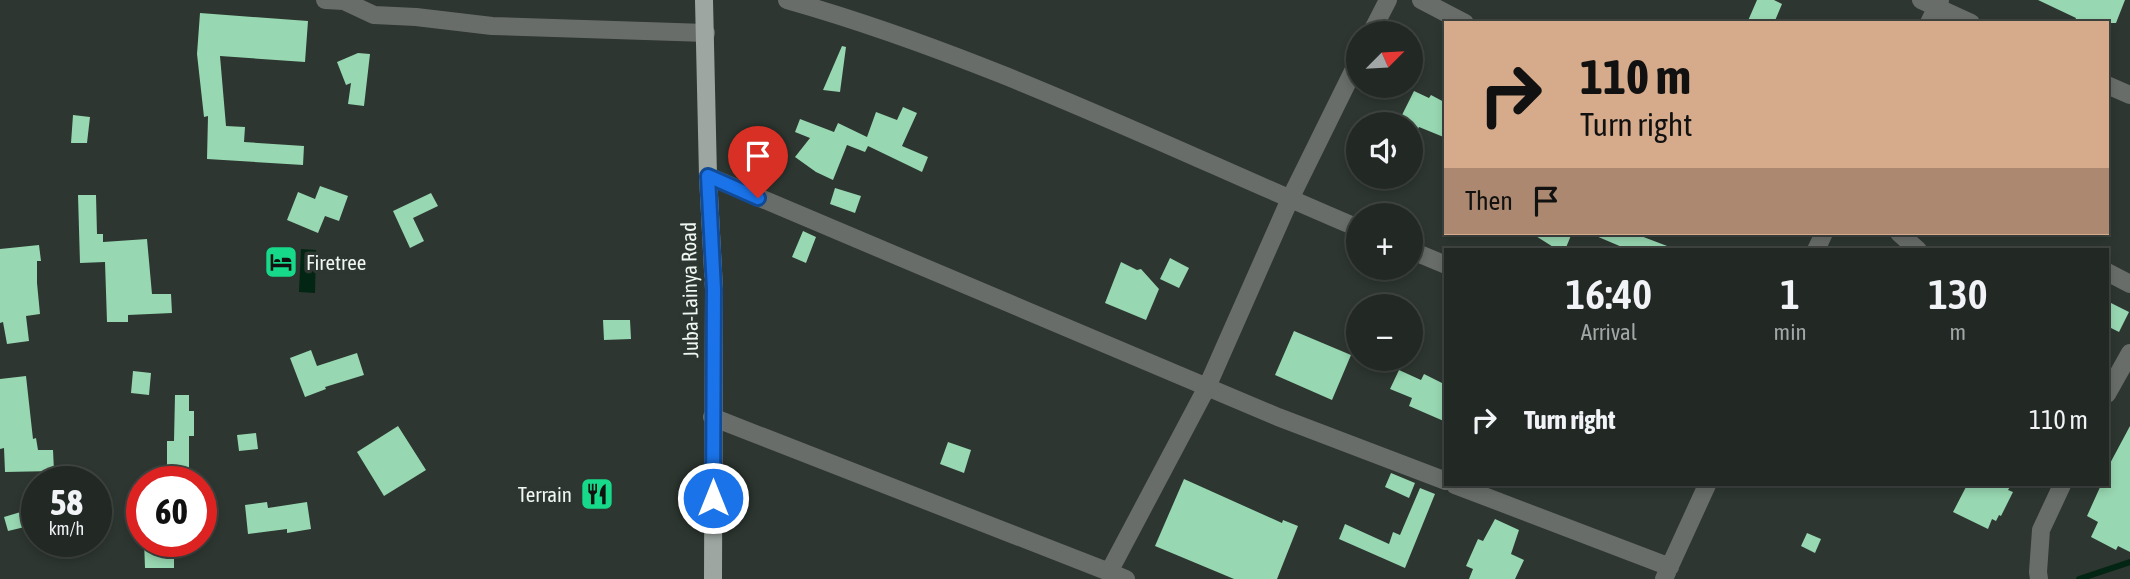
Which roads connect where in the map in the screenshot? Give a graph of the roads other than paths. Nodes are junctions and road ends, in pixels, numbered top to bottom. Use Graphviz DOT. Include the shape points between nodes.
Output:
graph roads {
  1 [pos="324,0"];
  2 [pos="704,0"];
  3 [pos="787,0"];
  4 [pos="1388,0"];
  5 [pos="1421,0"];
  6 [pos="1932,7"];
  7 [pos="1377,21"];
  8 [pos="1461,21"];
  9 [pos="1965,21"];
  10 [pos="706,33"];
  11 [pos="1346,86"];
  12 [pos="2109,86"];
  13 [pos="2130,95"];
  14 [pos="708,176"];
  15 [pos="1290,200"];
  16 [pos="1346,223"];
  17 [pos="1901,235"];
  18 [pos="1916,248"];
  19 [pos="1423,255"];
  20 [pos="1444,264"];
  21 [pos="2109,273"];
  22 [pos="2130,284"];
  23 [pos="2130,353"];
  24 [pos="1207,387"];
  25 [pos="2109,390"];
  26 [pos="712,417"];
  27 [pos="1444,480"];
  28 [pos="1457,486"];
  29 [pos="1707,486"];
  30 [pos="2062,486"];
  31 [pos="1667,573"];
  32 [pos="1117,575"];
  33 [pos="713,579"];
  34 [pos="2039,579"];
  1 -- 10 [label="street" via="344,2 374,15 492,26"];
  2 -- 10 [label="main road, Juba-Lainya Road"];
  3 -- 15 [label="street" via="997,71"];
  4 -- 7 [label="street"];
  5 -- 8 [label="street"];
  6 -- 9 [label="street"];
  10 -- 14 [label="main road, Juba-Lainya Road"];
  11 -- 15 [label="street"];
  12 -- 13 [label="street"];
  14 -- 24 [label="street"];
  14 -- 26 [label="main road, Juba-Lainya Road" via="714,289"];
  15 -- 16 [label="street"];
  15 -- 24 [label="street"];
  17 -- 18 [label="street"];
  19 -- 20 [label="street"];
  21 -- 22 [label="street"];
  23 -- 25 [label="street"];
  24 -- 27 [label="street"];
  24 -- 32 [label="street"];
  26 -- 32 [label="street"];
  26 -- 33 [label="main road, Juba-Lainya Road"];
  28 -- 31 [label="street"];
  29 -- 31 [label="street"];
  30 -- 34 [label="street" via="2041,530"];
}
